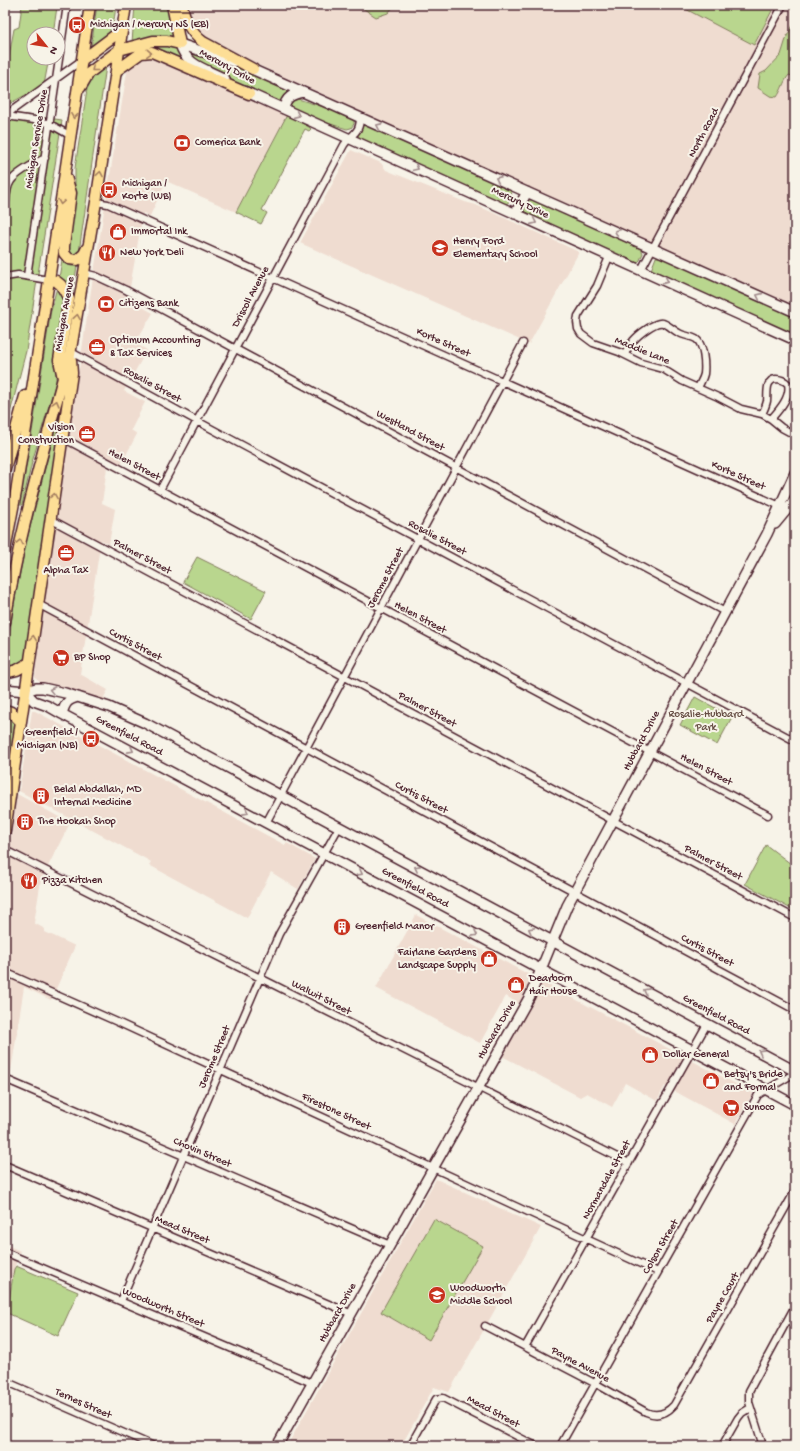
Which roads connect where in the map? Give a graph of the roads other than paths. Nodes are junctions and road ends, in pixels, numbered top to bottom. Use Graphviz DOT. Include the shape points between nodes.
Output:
graph roads {
  1 [pos="67,5"];
  2 [pos="90,5"];
  3 [pos="126,5"];
  4 [pos="172,5"];
  5 [pos="182,5"];
  6 [pos="783,5"];
  7 [pos="122,30"];
  8 [pos="180,44"];
  9 [pos="119,50"];
  10 [pos="82,60"];
  11 [pos="253,69"];
  12 [pos="116,71"];
  13 [pos="57,78"];
  14 [pos="303,92"];
  15 [pos="249,94"];
  16 [pos="76,95"];
  17 [pos="284,109"];
  18 [pos="6,115"];
  19 [pos="360,117"];
  20 [pos="50,124"];
  21 [pos="71,136"];
  22 [pos="349,138"];
  23 [pos="45,158"];
  24 [pos="65,175"];
  25 [pos="527,192"];
  26 [pos="96,202"];
  27 [pos="5,209"];
  28 [pos="516,214"];
  29 [pos="89,245"];
  30 [pos="652,248"];
  31 [pos="609,256"];
  32 [pos="641,270"];
  33 [pos="84,273"];
  34 [pos="27,276"];
  35 [pos="5,277"];
  36 [pos="273,278"];
  37 [pos="49,280"];
  38 [pos="795,312"];
  39 [pos="795,340"];
  40 [pos="523,343"];
  41 [pos="38,346"];
  42 [pos="235,349"];
  43 [pos="71,354"];
  44 [pos="625,354"];
  45 [pos="63,378"];
  46 [pos="503,380"];
  47 [pos="698,388"];
  48 [pos="762,414"];
  49 [pos="771,419"];
  50 [pos="196,421"];
  51 [pos="795,434"];
  52 [pos="62,438"];
  53 [pos="456,467"];
  54 [pos="5,469"];
  55 [pos="794,478"];
  56 [pos="160,490"];
  57 [pos="795,500"];
  58 [pos="780,506"];
  59 [pos="50,519"];
  60 [pos="767,534"];
  61 [pos="418,539"];
  62 [pos="5,550"];
  63 [pos="38,604"];
  64 [pos="381,608"];
  65 [pos="725,612"];
  66 [pos="5,622"];
  67 [pos="29,663"];
  68 [pos="5,673"];
  69 [pos="344,677"];
  70 [pos="687,684"];
  71 [pos="10,689"];
  72 [pos="26,691"];
  73 [pos="78,697"];
  74 [pos="8,711"];
  75 [pos="62,714"];
  76 [pos="21,722"];
  77 [pos="795,741"];
  78 [pos="306,748"];
  79 [pos="650,752"];
  80 [pos="281,796"];
  81 [pos="768,815"];
  82 [pos="613,820"];
  83 [pos="266,822"];
  84 [pos="339,827"];
  85 [pos="5,831"];
  86 [pos="5,850"];
  87 [pos="324,854"];
  88 [pos="575,892"];
  89 [pos="795,918"];
  90 [pos="553,941"];
  91 [pos="541,970"];
  92 [pos="5,972"];
  93 [pos="260,978"];
  94 [pos="795,1010"];
  95 [pos="707,1024"];
  96 [pos="692,1050"];
  97 [pos="221,1070"];
  98 [pos="795,1072"];
  99 [pos="5,1079"];
  100 [pos="478,1088"];
  101 [pos="766,1090"];
  102 [pos="795,1105"];
  103 [pos="183,1156"];
  104 [pos="629,1163"];
  105 [pos="5,1165"];
  106 [pos="433,1168"];
  107 [pos="795,1191"];
  108 [pos="152,1228"];
  109 [pos="586,1239"];
  110 [pos="390,1245"];
  111 [pos="5,1252"];
  112 [pos="658,1272"];
  113 [pos="121,1301"];
  114 [pos="795,1306"];
  115 [pos="352,1314"];
  116 [pos="485,1326"];
  117 [pos="525,1347"];
  118 [pos="5,1381"];
  119 [pos="312,1383"];
  120 [pos="595,1384"];
  121 [pos="750,1408"];
  122 [pos="666,1412"];
  123 [pos="154,1446"];
  124 [pos="277,1446"];
  125 [pos="410,1446"];
  126 [pos="536,1446"];
  127 [pos="560,1446"];
  128 [pos="722,1446"];
  129 [pos="763,1446"];
  1 -- 13 [label="street, Michigan Service Drive"];
  2 -- 10 [label="main road, Michigan Avenue"];
  3 -- 7 [label="main road, Michigan Avenue"];
  4 -- 8 [label="main road"];
  5 -- 11 [label="main road" via="187,23 197,38"];
  6 -- 30 [label="street, North Road"];
  7 -- 9 [label="main road, Michigan Avenue"];
  7 -- 10 [label="main road"];
  8 -- 9 [label="main road" via="153,41"];
  8 -- 11 [label="street, Mercury Drive"];
  8 -- 15 [label="street, Mercury Drive" via="190,61"];
  9 -- 12 [label="main road, Michigan Avenue"];
  9 -- 16 [label="main road, one-way" via="89,73"];
  10 -- 13 [label="street"];
  10 -- 16 [label="main road, Michigan Avenue"];
  11 -- 14 [label="street, Mercury Drive"];
  12 -- 15 [label="main road, one-way" via="140,53 152,52"];
  26 -- 12 [label="main road, Michigan Avenue, one-way"];
  13 -- 18 [label="street"];
  13 -- 20 [label="street, Michigan Service Drive"];
  14 -- 17 [label="street" via="288,98"];
  14 -- 19 [label="street, Mercury Drive"];
  15 -- 17 [label="street, Mercury Drive"];
  16 -- 21 [label="main road, Michigan Avenue, one-way"];
  17 -- 22 [label="street, Mercury Drive, one-way"];
  18 -- 20 [label="street"];
  19 -- 22 [label="street, Driscoll Avenue" via="359,129"];
  25 -- 19 [label="street, Mercury Drive, one-way"];
  20 -- 21 [label="street"];
  20 -- 23 [label="street, Michigan Service Drive"];
  21 -- 24 [label="main road, Michigan Avenue"];
  22 -- 28 [label="street, Mercury Drive, one-way"];
  22 -- 36 [label="street, Driscoll Avenue"];
  23 -- 27 [label="street" via="11,180"];
  23 -- 34 [label="street, Michigan Service Drive"];
  24 -- 29 [label="main road" via="71,193 64,253 69,260 77,260"];
  24 -- 37 [label="main road, Michigan Avenue, one-way"];
  25 -- 28 [label="street"];
  30 -- 25 [label="street, Mercury Drive, one-way"];
  26 -- 29 [label="main road, Michigan Avenue"];
  26 -- 36 [label="street, Korte Street" via="108,204"];
  28 -- 31 [label="street, Mercury Drive, one-way"];
  29 -- 33 [label="main road, Michigan Avenue"];
  30 -- 32 [label="street, North Road"];
  38 -- 30 [label="street, Mercury Drive, one-way"];
  31 -- 32 [label="street, Mercury Drive"];
  31 -- 44 [label="street, Maddie Lane" via="599,281 582,309 577,322 578,329 587,339"];
  32 -- 39 [label="street, Mercury Drive, one-way"];
  33 -- 42 [label="street, Westland Street" via="126,290"];
  43 -- 33 [label="main road, Michigan Avenue, one-way"];
  34 -- 35 [label="street"];
  34 -- 37 [label="street"];
  36 -- 42 [label="street, Driscoll Avenue"];
  36 -- 46 [label="street, Korte Street"];
  37 -- 41 [label="main road, Michigan Avenue"];
  37 -- 45 [label="main road" via="61,285 69,299 59,360"];
  40 -- 46 [label="street, Jerome Street"];
  41 -- 54 [label="main road"];
  41 -- 62 [label="main road, Michigan Avenue"];
  42 -- 50 [label="street, Driscoll Avenue"];
  42 -- 53 [label="street, Westland Street"];
  43 -- 45 [label="main road, Michigan Avenue"];
  43 -- 50 [label="street, Rosalie Street"];
  43 -- 52 [label="main road" via="72,373"];
  44 -- 47 [label="street, Maddie Lane" via="641,363 663,369"];
  44 -- 47 [label="street" via="637,337 652,325 663,323 700,343 704,371"];
  66 -- 45 [label="main road, Michigan Avenue, one-way" via="23,530"];
  46 -- 53 [label="street, Jerome Street"];
  46 -- 58 [label="street, Korte Street"];
  47 -- 48 [label="street, Maddie Lane" via="741,409"];
  48 -- 49 [label="street, Maddie Lane"];
  48 -- 49 [label="street" via="768,385 774,380 782,380 788,384 789,392"];
  49 -- 51 [label="street, Maddie Lane"];
  50 -- 56 [label="street, Driscoll Avenue"];
  50 -- 61 [label="street, Rosalie Street"];
  52 -- 56 [label="street, Helen Street"];
  59 -- 52 [label="main road, one-way"];
  53 -- 61 [label="street, Jerome Street"];
  53 -- 65 [label="street, Westland Street"];
  55 -- 58 [label="street, Hubbard Drive"];
  56 -- 64 [label="street, Helen Street"];
  57 -- 60 [label="street, Hubbard Drive"];
  58 -- 60 [label="street, Hubbard Drive"];
  59 -- 63 [label="main road"];
  59 -- 69 [label="street, Palmer Street"];
  60 -- 65 [label="street, Hubbard Drive"];
  61 -- 64 [label="street, Jerome Street"];
  61 -- 70 [label="street, Rosalie Street"];
  67 -- 63 [label="main road, one-way"];
  63 -- 78 [label="street, Curtis Street"];
  64 -- 69 [label="street, Jerome Street"];
  64 -- 79 [label="street, Helen Street"];
  65 -- 70 [label="street, Hubbard Drive"];
  67 -- 68 [label="main road"];
  67 -- 72 [label="main road"];
  69 -- 78 [label="street, Jerome Street"];
  69 -- 82 [label="street, Palmer Street"];
  70 -- 77 [label="street, Rosalie Street"];
  70 -- 79 [label="street, Hubbard Drive"];
  71 -- 72 [label="street, Greenfield Road"];
  73 -- 72 [label="street, Greenfield Road, one-way" via="43,688"];
  72 -- 75 [label="street, Greenfield Road" via="34,701"];
  72 -- 76 [label="main road"];
  73 -- 75 [label="street" via="69,699 64,704"];
  73 -- 80 [label="street, Greenfield Road" via="145,723"];
  74 -- 76 [label="main road"];
  75 -- 83 [label="street, Greenfield Road, one-way"];
  76 -- 85 [label="main road"];
  78 -- 80 [label="street, Jerome Street"];
  78 -- 88 [label="street, Curtis Street"];
  79 -- 81 [label="street, Helen Street"];
  79 -- 82 [label="street, Hubbard Drive"];
  80 -- 83 [label="street, Jerome Street"];
  80 -- 84 [label="street, Greenfield Road"];
  82 -- 88 [label="street, Hubbard Drive"];
  82 -- 89 [label="street, Palmer Street"];
  83 -- 87 [label="street, Greenfield Road"];
  84 -- 87 [label="street, Jerome Street"];
  90 -- 84 [label="street, Greenfield Road, one-way"];
  86 -- 93 [label="street, Walwit Street"];
  87 -- 91 [label="street, Greenfield Road, one-way"];
  87 -- 93 [label="street, Jerome Street" via="279,934"];
  88 -- 90 [label="street, Hubbard Drive"];
  88 -- 94 [label="street, Curtis Street"];
  90 -- 91 [label="street, Hubbard Drive"];
  95 -- 90 [label="street, Greenfield Road, one-way"];
  91 -- 96 [label="street, Greenfield Road"];
  91 -- 100 [label="street, Hubbard Drive" via="530,996"];
  92 -- 97 [label="street, Firestone Street"];
  93 -- 97 [label="street, Jerome Street"];
  93 -- 100 [label="street, Walwit Street"];
  95 -- 96 [label="street, Normandale Street"];
  98 -- 95 [label="street, Greenfield Road, one-way"];
  96 -- 101 [label="street, Greenfield Road"];
  96 -- 104 [label="street, Normandale Street"];
  97 -- 103 [label="street, Jerome Street"];
  97 -- 106 [label="street, Firestone Street"];
  98 -- 101 [label="street, Colson Street"];
  99 -- 103 [label="street, Chovin Street"];
  100 -- 104 [label="street, Walwit Street"];
  100 -- 106 [label="street, Hubbard Drive"];
  101 -- 102 [label="street, Greenfield Road"];
  101 -- 112 [label="street, Colson Street" via="758,1095"];
  103 -- 108 [label="street, Jerome Street"];
  103 -- 110 [label="street, Chovin Street"];
  104 -- 109 [label="street, Normandale Street"];
  105 -- 108 [label="street, Mead Street"];
  106 -- 109 [label="street, Firestone Street"];
  106 -- 110 [label="street, Hubbard Drive"];
  107 -- 122 [label="street, Payne Court" via="674,1406"];
  108 -- 113 [label="street, Jerome Street"];
  108 -- 115 [label="street, Mead Street"];
  109 -- 112 [label="street, Firestone Street"];
  109 -- 117 [label="street, Normandale Street"];
  110 -- 115 [label="street, Hubbard Drive"];
  111 -- 113 [label="street, Woodworth Street"];
  112 -- 120 [label="street, Colson Street"];
  113 -- 119 [label="street, Woodworth Street"];
  114 -- 121 [label="street" via="750,1386"];
  115 -- 119 [label="street, Hubbard Drive"];
  116 -- 117 [label="street, Payne Avenue"];
  117 -- 120 [label="street, Payne Avenue"];
  118 -- 123 [label="street, Ternes Street"];
  119 -- 124 [label="street, Hubbard Drive"];
  120 -- 122 [label="street, Payne Avenue" via="650,1414 659,1415"];
  120 -- 127 [label="street, Colson Street"];
  121 -- 128 [label="street" via="738,1418"];
  121 -- 129 [label="street"];
  125 -- 126 [label="street, Mead Street" via="435,1401 440,1398 446,1398"];
}
